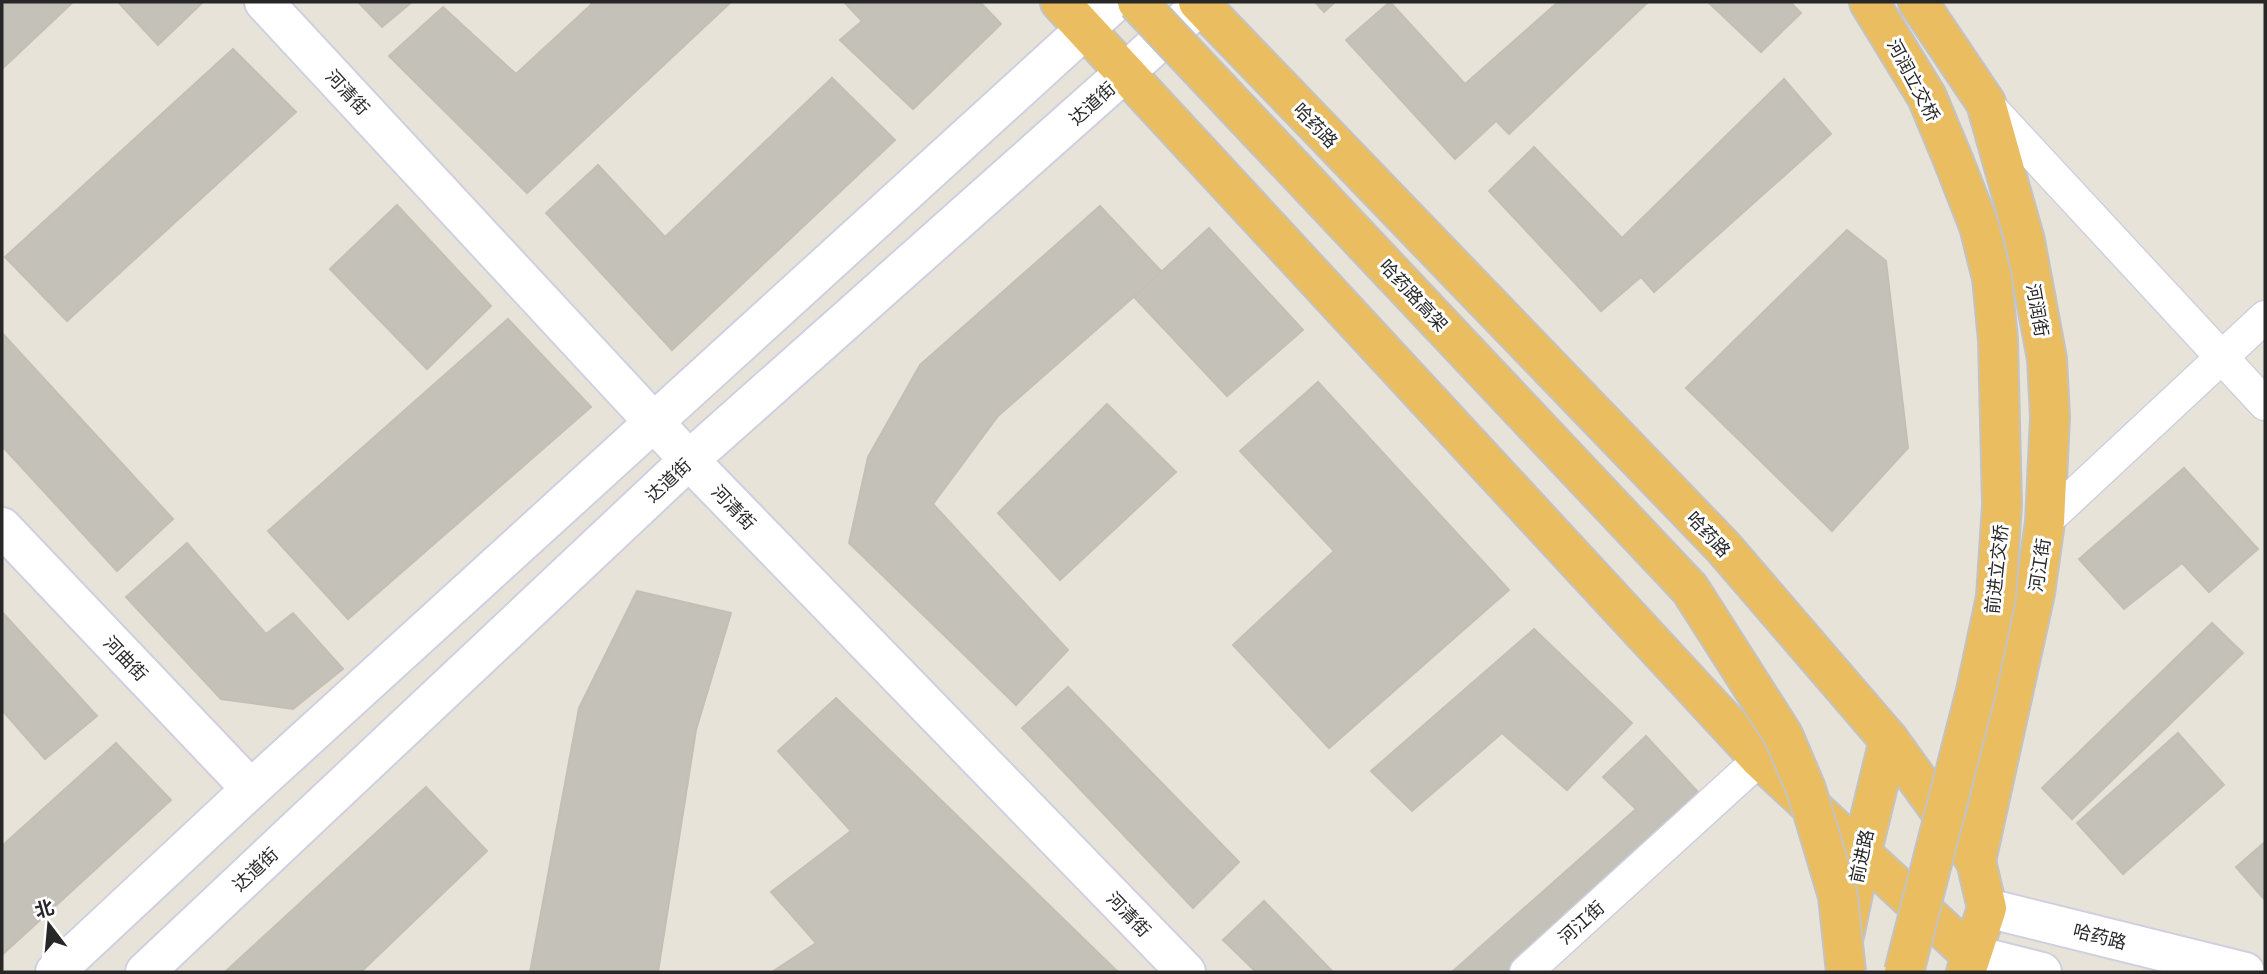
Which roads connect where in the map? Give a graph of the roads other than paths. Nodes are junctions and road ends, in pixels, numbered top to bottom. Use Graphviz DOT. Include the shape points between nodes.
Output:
graph roads {
  1 [pos="264,2"];
  2 [pos="1115,2"];
  3 [pos="1137,2"];
  4 [pos="1868,2"];
  5 [pos="1918,2"];
  6 [pos="1201,3"];
  7 [pos="1073,15"];
  8 [pos="1125,74"];
  9 [pos="1986,103"];
  10 [pos="1954,162"];
  11 [pos="2265,317"];
  12 [pos="2221,358"];
  13 [pos="2265,404"];
  14 [pos="654,420"];
  15 [pos="689,460"];
  16 [pos="2045,522"];
  17 [pos="2,527"];
  18 [pos="1889,740"];
  19 [pos="1760,759"];
  20 [pos="251,789"];
  21 [pos="1862,851"];
  22 [pos="1976,861"];
  23 [pos="1987,908"];
  24 [pos="1968,963"];
  25 [pos="55,972"];
  26 [pos="145,972"];
  27 [pos="1186,972"];
  28 [pos="1526,972"];
  29 [pos="1837,972"];
  30 [pos="1846,972"];
  31 [pos="1904,972"];
  32 [pos="2042,972"];
  33 [pos="2245,972"];
  1 -- 14 [label="main road, 河清街"];
  2 -- 7 [label="main road"];
  3 -- 30 [label="highway, 哈药路高架, bridge" via="1690,589 1783,735 1806,789 1838,896"];
  4 -- 10 [label="highway, 河润立交桥" via="1927,97"];
  5 -- 9 [label="highway, 河润街"];
  6 -- 8 [label="main road, 达道街"];
  6 -- 18 [label="highway, 哈药路" via="1723,547"];
  7 -- 8 [label="highway"];
  7 -- 14 [label="main road"];
  8 -- 15 [label="main road, 达道街"];
  8 -- 19 [label="highway"];
  9 -- 12 [label="street, 河润街"];
  9 -- 16 [label="highway, 河润街" via="2025,241 2047,359 2050,417"];
  10 -- 31 [label="highway, 前进立交桥, bridge" via="1979,226 1992,278 2002,505 1996,597"];
  11 -- 12 [label="street, 河江街"];
  12 -- 13 [label="street, 河润街"];
  12 -- 16 [label="street, 河江街"];
  14 -- 15 [label="main road, 河清街"];
  14 -- 20 [label="main road"];
  15 -- 26 [label="main road, 达道街"];
  15 -- 27 [label="main road, 河清街"];
  16 -- 22 [label="highway, 河江街" via="2035,593"];
  17 -- 20 [label="main road, 河曲街"];
  18 -- 21 [label="highway, 前进路"];
  18 -- 22 [label="highway, 哈药路"];
  19 -- 21 [label="highway"];
  19 -- 28 [label="street, 河江街"];
  20 -- 25 [label="main road"];
  21 -- 24 [label="highway"];
  21 -- 29 [label="highway, 前进路"];
  22 -- 23 [label="highway, 哈药路"];
  23 -- 24 [label="highway"];
  23 -- 33 [label="main road, 哈药路"];
  24 -- 32 [label="main road"];
}
